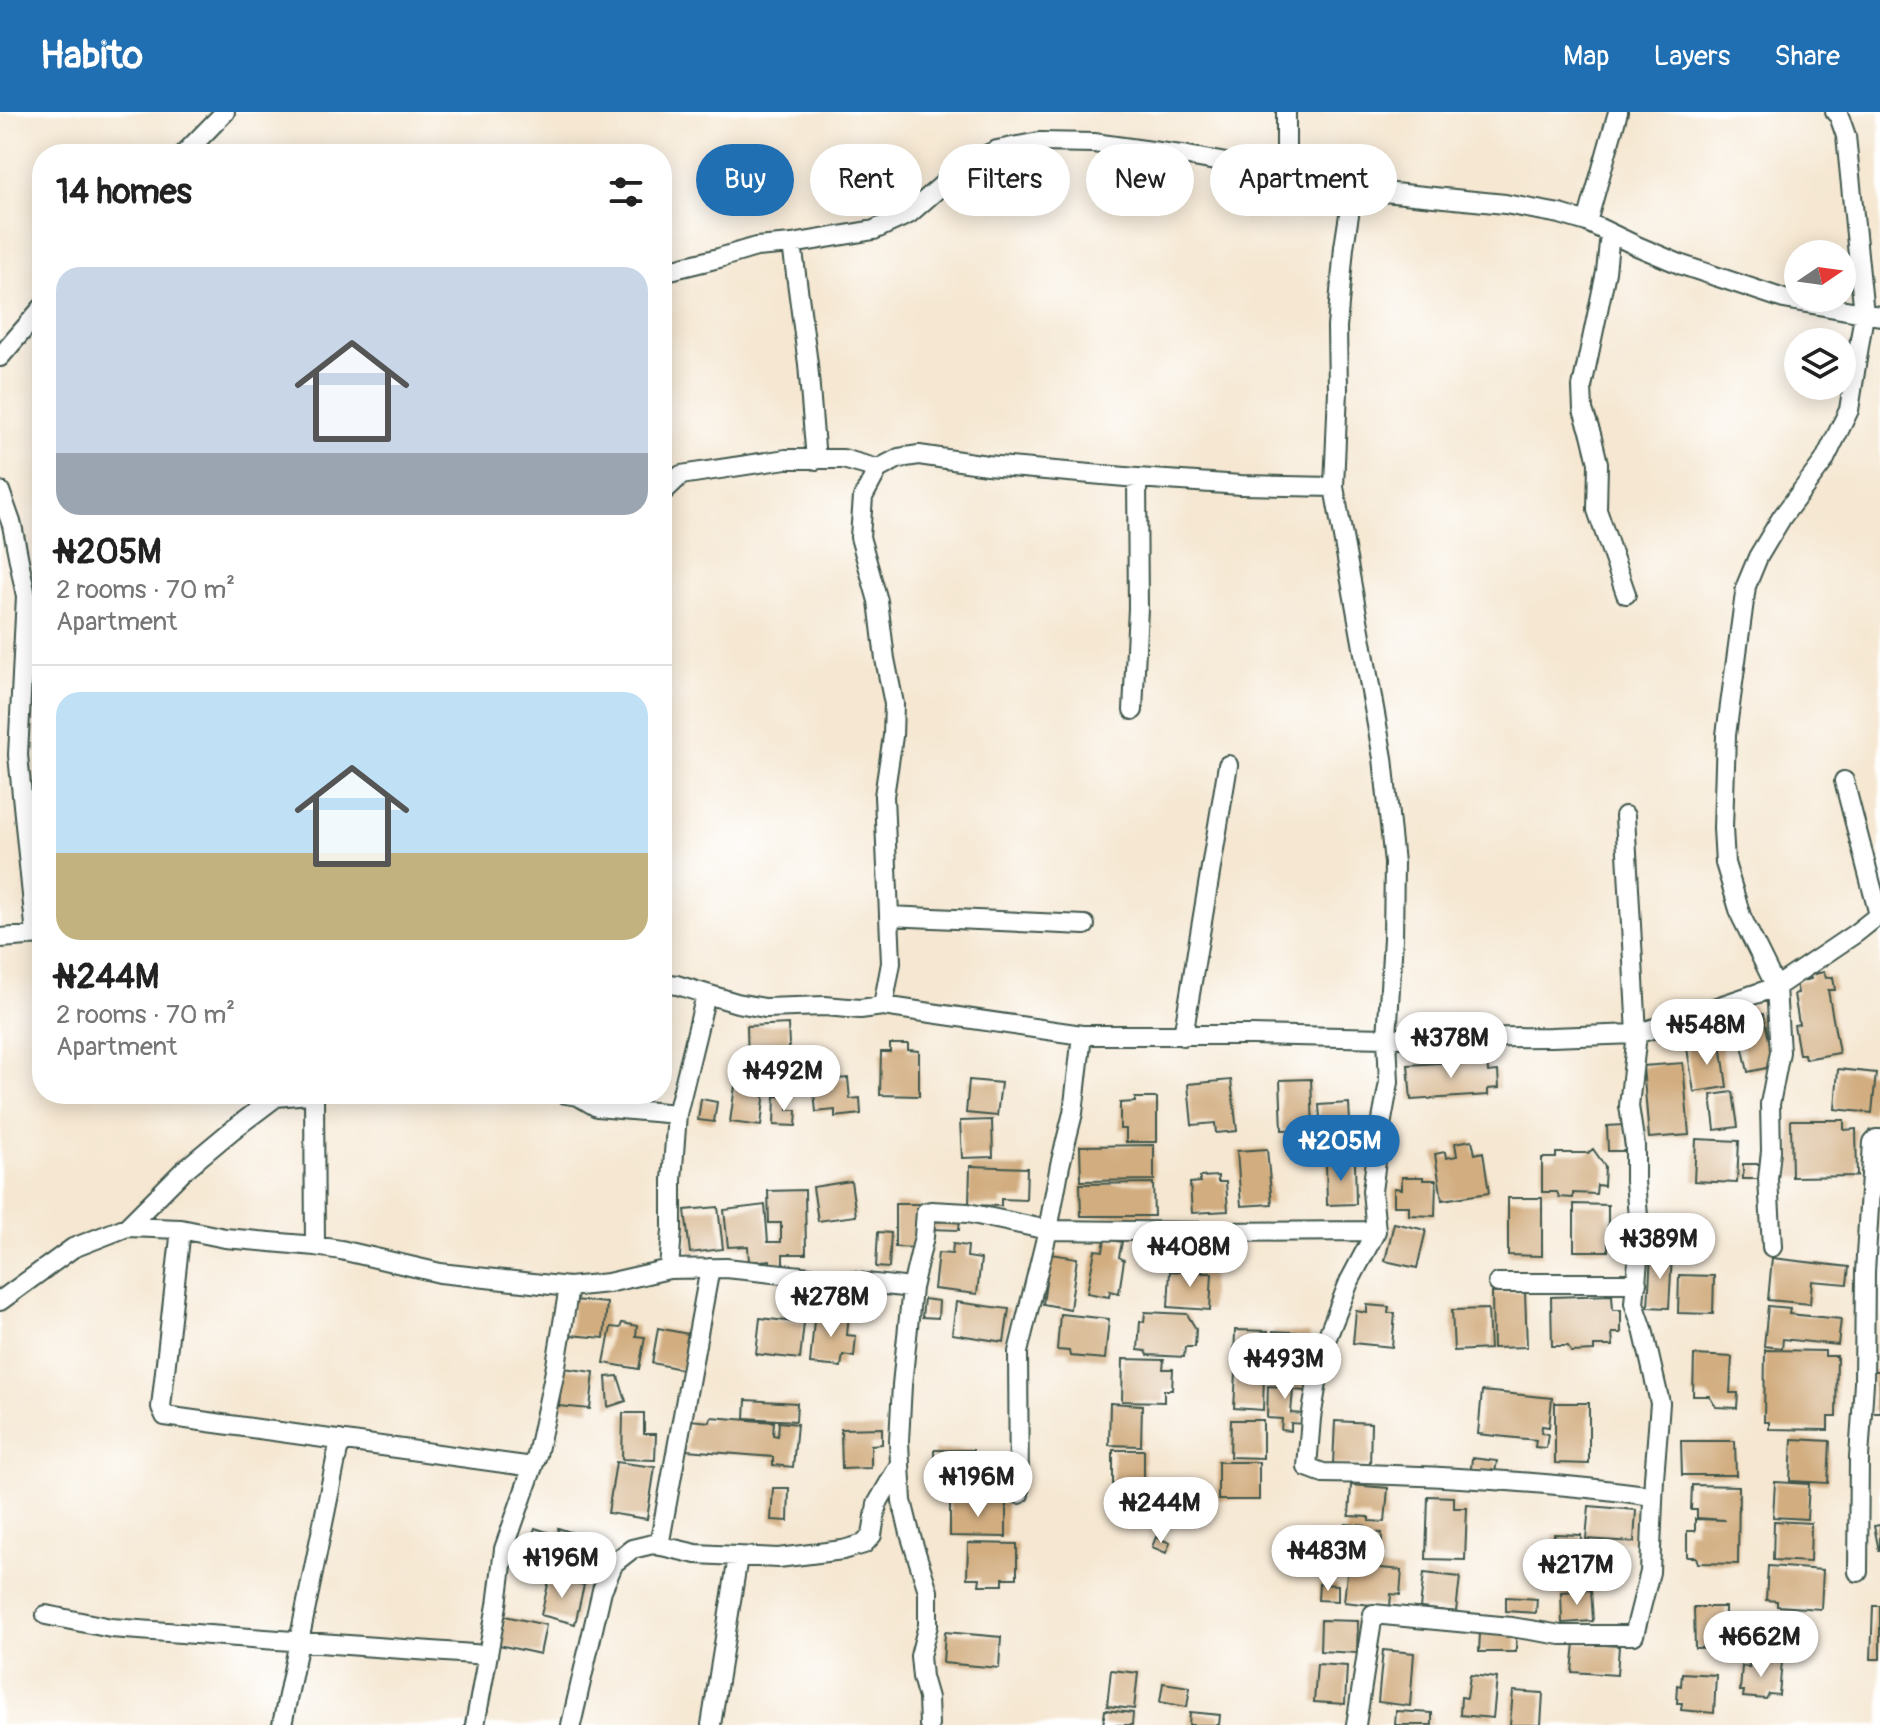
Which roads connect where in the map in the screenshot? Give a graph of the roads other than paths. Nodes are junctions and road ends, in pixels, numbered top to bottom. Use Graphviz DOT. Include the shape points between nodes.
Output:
graph roads {
  1 [pos="225,112"];
  2 [pos="1286,112"];
  3 [pos="1618,112"];
  4 [pos="1835,112"];
  5 [pos="194,144"];
  6 [pos="1286,144"];
  7 [pos="1210,160"];
  8 [pos="1397,193"];
  9 [pos="1349,216"];
  10 [pos="1587,222"];
  11 [pos="1610,233"];
  12 [pos="792,244"];
  13 [pos="672,270"];
  14 [pos="1872,315"];
  15 [pos="32,320"];
  16 [pos="0,357"];
  17 [pos="816,460"];
  18 [pos="878,469"];
  19 [pos="1137,478"];
  20 [pos="672,484"];
  21 [pos="1334,487"];
  22 [pos="0,491"];
  23 [pos="1626,594"];
  24 [pos="1133,710"];
  25 [pos="1228,765"];
  26 [pos="1844,781"];
  27 [pos="1625,816"];
  28 [pos="32,875"];
  29 [pos="1879,914"];
  30 [pos="889,916"];
  31 [pos="1085,925"];
  32 [pos="32,936"];
  33 [pos="0,938"];
  34 [pos="672,984"];
  35 [pos="1776,987"];
  36 [pos="706,995"];
  37 [pos="883,1006"];
  38 [pos="1637,1034"];
  39 [pos="1082,1035"];
  40 [pos="1183,1036"];
  41 [pos="1387,1038"];
  42 [pos="266,1104"];
  43 [pos="311,1104"];
  44 [pos="592,1104"];
  45 [pos="677,1114"];
  46 [pos="1880,1139"];
  47 [pos="127,1227"];
  48 [pos="181,1229"];
  49 [pos="1048,1230"];
  50 [pos="1376,1231"];
  51 [pos="315,1246"];
  52 [pos="1772,1247"];
  53 [pos="710,1268"];
  54 [pos="669,1269"];
  55 [pos="1498,1283"];
  56 [pos="1637,1283"];
  57 [pos="569,1287"];
  58 [pos="912,1288"];
  59 [pos="0,1301"];
  60 [pos="340,1440"];
  61 [pos="900,1464"];
  62 [pos="533,1467"];
  63 [pos="1019,1494"];
  64 [pos="1653,1496"];
  65 [pos="659,1546"];
  66 [pos="738,1557"];
  67 [pos="1858,1572"];
  68 [pos="46,1615"];
  69 [pos="299,1642"];
  70 [pos="487,1655"];
  71 [pos="282,1725"];
  72 [pos="475,1725"];
  73 [pos="571,1725"];
  74 [pos="711,1725"];
  75 [pos="929,1725"];
  76 [pos="1356,1725"];
  1 -- 5 [label="street"];
  2 -- 6 [label="street"];
  3 -- 10 [label="street"];
  4 -- 14 [label="street" via="1846,136"];
  7 -- 12 [label="street" via="1094,143 1039,142 997,150 966,164 909,214 874,230"];
  8 -- 10 [label="street" via="1505,204"];
  9 -- 21 [label="street" via="1337,327"];
  10 -- 11 [label="street"];
  11 -- 14 [label="street" via="1682,265 1784,299"];
  11 -- 23 [label="street" via="1582,387 1583,410 1598,463 1597,510"];
  12 -- 13 [label="street" via="756,247"];
  12 -- 17 [label="street"];
  14 -- 35 [label="street" via="1849,410 1824,461 1758,557 1746,586 1726,735 1725,863 1741,916"];
  15 -- 16 [label="street"];
  17 -- 18 [label="street" via="843,459"];
  17 -- 20 [label="street" via="786,459 681,475"];
  18 -- 19 [label="street" via="919,455"];
  18 -- 30 [label="street" via="863,497 860,537 878,601 894,704 884,796"];
  19 -- 21 [label="street"];
  19 -- 24 [label="street"];
  21 -- 41 [label="street" via="1383,758 1394,863"];
  22 -- 28 [label="street" via="26,596 18,755"];
  25 -- 40 [label="street"];
  26 -- 29 [label="street"];
  27 -- 38 [label="street"];
  29 -- 35 [label="street"];
  30 -- 31 [label="street"];
  30 -- 37 [label="street" via="891,963"];
  32 -- 33 [label="street"];
  34 -- 36 [label="street"];
  35 -- 38 [label="street"];
  35 -- 52 [label="street" via="1780,1052 1770,1104 1768,1179"];
  36 -- 37 [label="street" via="765,1008"];
  36 -- 45 [label="street"];
  37 -- 39 [label="street"];
  38 -- 41 [label="street"];
  38 -- 56 [label="street" via="1629,1106 1639,1211"];
  39 -- 40 [label="street"];
  39 -- 49 [label="street" via="1073,1113"];
  40 -- 41 [label="street"];
  41 -- 50 [label="street" via="1389,1082 1372,1191"];
  42 -- 47 [label="street" via="183,1171"];
  43 -- 51 [label="street"];
  44 -- 45 [label="street"];
  45 -- 54 [label="street"];
  46 -- 67 [label="street" via="1873,1142 1865,1272"];
  47 -- 48 [label="street"];
  47 -- 59 [label="street" via="73,1248"];
  48 -- 51 [label="street"];
  48 -- 60 [label="street" via="161,1407 165,1416"];
  49 -- 50 [label="street"];
  49 -- 58 [label="street" via="968,1213 926,1212"];
  49 -- 63 [label="street" via="1018,1352"];
  50 -- 64 [label="street" via="1323,1348 1307,1467 1323,1473 1460,1477"];
  51 -- 57 [label="street" via="440,1273"];
  53 -- 54 [label="street"];
  53 -- 58 [label="street"];
  53 -- 65 [label="street"];
  54 -- 57 [label="street"];
  55 -- 56 [label="street"];
  56 -- 64 [label="street" via="1634,1303 1660,1403"];
  57 -- 62 [label="street"];
  58 -- 61 [label="street"];
  60 -- 62 [label="street"];
  60 -- 69 [label="street"];
  61 -- 66 [label="street" via="877,1504 872,1535 864,1544 778,1558"];
  61 -- 75 [label="street" via="902,1501 928,1591 928,1625 920,1656"];
  62 -- 70 [label="street" via="504,1549"];
  64 -- 76 [label="street" via="1650,1572 1634,1635 1561,1635 1373,1614"];
  65 -- 66 [label="street"];
  65 -- 73 [label="street" via="632,1549 614,1563 602,1590"];
  66 -- 74 [label="street"];
  68 -- 69 [label="street" via="111,1628"];
  69 -- 70 [label="street"];
  69 -- 71 [label="street"];
  70 -- 72 [label="street"];
}
